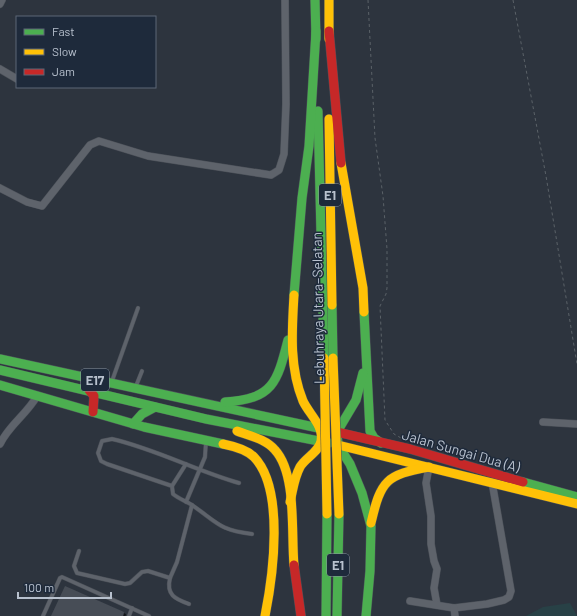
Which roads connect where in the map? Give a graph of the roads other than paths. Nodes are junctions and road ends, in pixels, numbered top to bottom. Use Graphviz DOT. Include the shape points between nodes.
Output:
graph roads {
  1 [pos="2,0"];
  2 [pos="285,0"];
  3 [pos="315,0"];
  4 [pos="329,0"];
  5 [pos="0,4"];
  6 [pos="316,31"];
  7 [pos="329,31"];
  8 [pos="0,69"];
  9 [pos="16,78"];
  10 [pos="0,188"];
  11 [pos="138,308"];
  12 [pos="292,325"];
  13 [pos="0,359"];
  14 [pos="366,361"];
  15 [pos="0,370"];
  16 [pos="142,371"];
  17 [pos="110,384"];
  18 [pos="0,385"];
  19 [pos="135,389"];
  20 [pos="88,390"];
  21 [pos="37,396"];
  22 [pos="202,402"];
  23 [pos="155,407"];
  24 [pos="93,412"];
  25 [pos="206,419"];
  26 [pos="543,422"];
  27 [pos="133,424"];
  28 [pos="577,424"];
  29 [pos="321,429"];
  30 [pos="337,432"];
  31 [pos="206,440"];
  32 [pos="321,442"];
  33 [pos="381,443"];
  34 [pos="0,444"];
  35 [pos="338,445"];
  36 [pos="186,464"];
  37 [pos="428,467"];
  38 [pos="200,470"];
  39 [pos="492,482"];
  40 [pos="239,483"];
  41 [pos="172,486"];
  42 [pos="577,497"];
  43 [pos="186,502"];
  44 [pos="290,502"];
  45 [pos="577,504"];
  46 [pos="192,505"];
  47 [pos="371,526"];
  48 [pos="252,534"];
  49 [pos="79,551"];
  50 [pos="170,578"];
  51 [pos="410,601"];
  52 [pos="190,604"];
  53 [pos="437,605"];
  54 [pos="132,608"];
  55 [pos="454,608"];
  56 [pos="43,616"];
  57 [pos="129,616"];
  58 [pos="149,616"];
  59 [pos="265,616"];
  60 [pos="301,616"];
  61 [pos="326,616"];
  62 [pos="337,616"];
  63 [pos="366,616"];
  64 [pos="455,616"];
  1 -- 5 [label="street"];
  2 -- 10 [label="street" via="284,154 282,165 276,173 271,175 148,156 99,141 90,145 42,206 27,202"];
  3 -- 6 [label="main road, Lebuhraya Utara–Selatan / E1"];
  4 -- 7 [label="main road, Lebuhraya Utara–Selatan / E1"];
  6 -- 12 [label="main road" via="309,146"];
  6 -- 61 [label="main road, Lebuhraya Utara–Selatan / E1, bridge" via="327,514"];
  7 -- 14 [label="main road" via="339,154 363,288"];
  7 -- 62 [label="main road, Lebuhraya Utara–Selatan / E1, bridge" via="333,358 339,514"];
  8 -- 9 [label="street"];
  11 -- 17 [label="lane"];
  12 -- 22 [label="main road" via="281,370 274,384 262,395 243,402"];
  12 -- 29 [label="main road" via="297,386 307,410"];
  13 -- 17 [label="main road, E17"];
  14 -- 30 [label="main road" via="356,400"];
  14 -- 33 [label="main road" via="370,431"];
  15 -- 20 [label="main road, E17"];
  16 -- 19 [label="lane"];
  17 -- 19 [label="main road, E17"];
  18 -- 21 [label="main road"];
  19 -- 22 [label="main road, E17"];
  20 -- 23 [label="main road, E17"];
  20 -- 24 [label="main road" via="94,396"];
  21 -- 24 [label="main road"];
  21 -- 34 [label="street" via="30,409 11,426"];
  22 -- 29 [label="main road, Jalan Sungai Dua (A)"];
  23 -- 25 [label="main road, E17"];
  23 -- 27 [label="main road" via="142,414"];
  24 -- 27 [label="main road"];
  25 -- 32 [label="main road, Jalan Sungai Dua (A)"];
  25 -- 44 [label="main road" via="262,440 279,454 285,468"];
  26 -- 28 [label="street"];
  27 -- 31 [label="main road"];
  29 -- 30 [label="main road, Jalan Sungai Dua (A)"];
  29 -- 32 [label="main road"];
  30 -- 33 [label="main road, Jalan Sungai Dua (A)"];
  30 -- 35 [label="main road"];
  31 -- 38 [label="lane" via="206,457"];
  31 -- 59 [label="main road" via="244,450 261,467 272,512 274,550"];
  32 -- 35 [label="main road, Jalan Sungai Dua (A)"];
  32 -- 44 [label="main road" via="301,465"];
  33 -- 42 [label="main road, Jalan Sungai Dua (A)"];
  35 -- 37 [label="main road, Jalan Sungai Dua (A)"];
  35 -- 47 [label="main road" via="350,464 362,493"];
  36 -- 38 [label="lane"];
  36 -- 41 [label="lane"];
  36 -- 41 [label="lane" via="123,441 102,441 98,453 101,461"];
  37 -- 39 [label="main road, Jalan Sungai Dua (A)"];
  37 -- 47 [label="main road" via="403,472 382,485"];
  37 -- 53 [label="street" via="426,483 431,516 431,544 437,568 434,588"];
  38 -- 40 [label="lane"];
  38 -- 43 [label="lane"];
  39 -- 45 [label="main road, Jalan Sungai Dua (A)"];
  39 -- 55 [label="street" via="511,591 509,597 504,600"];
  41 -- 43 [label="lane" via="173,494"];
  43 -- 46 [label="lane"];
  44 -- 60 [label="main road" via="292,554"];
  46 -- 48 [label="lane" via="217,525 232,531"];
  46 -- 50 [label="lane" via="177,562"];
  47 -- 63 [label="main road"];
  49 -- 50 [label="lane" via="74,566 77,573 125,584 130,583 142,572 148,571"];
  50 -- 52 [label="lane" via="170,594"];
  51 -- 53 [label="street"];
  53 -- 55 [label="street"];
  54 -- 56 [label="lane" via="60,577"];
  54 -- 57 [label="lane"];
  54 -- 58 [label="lane"];
  55 -- 64 [label="street"];
}
